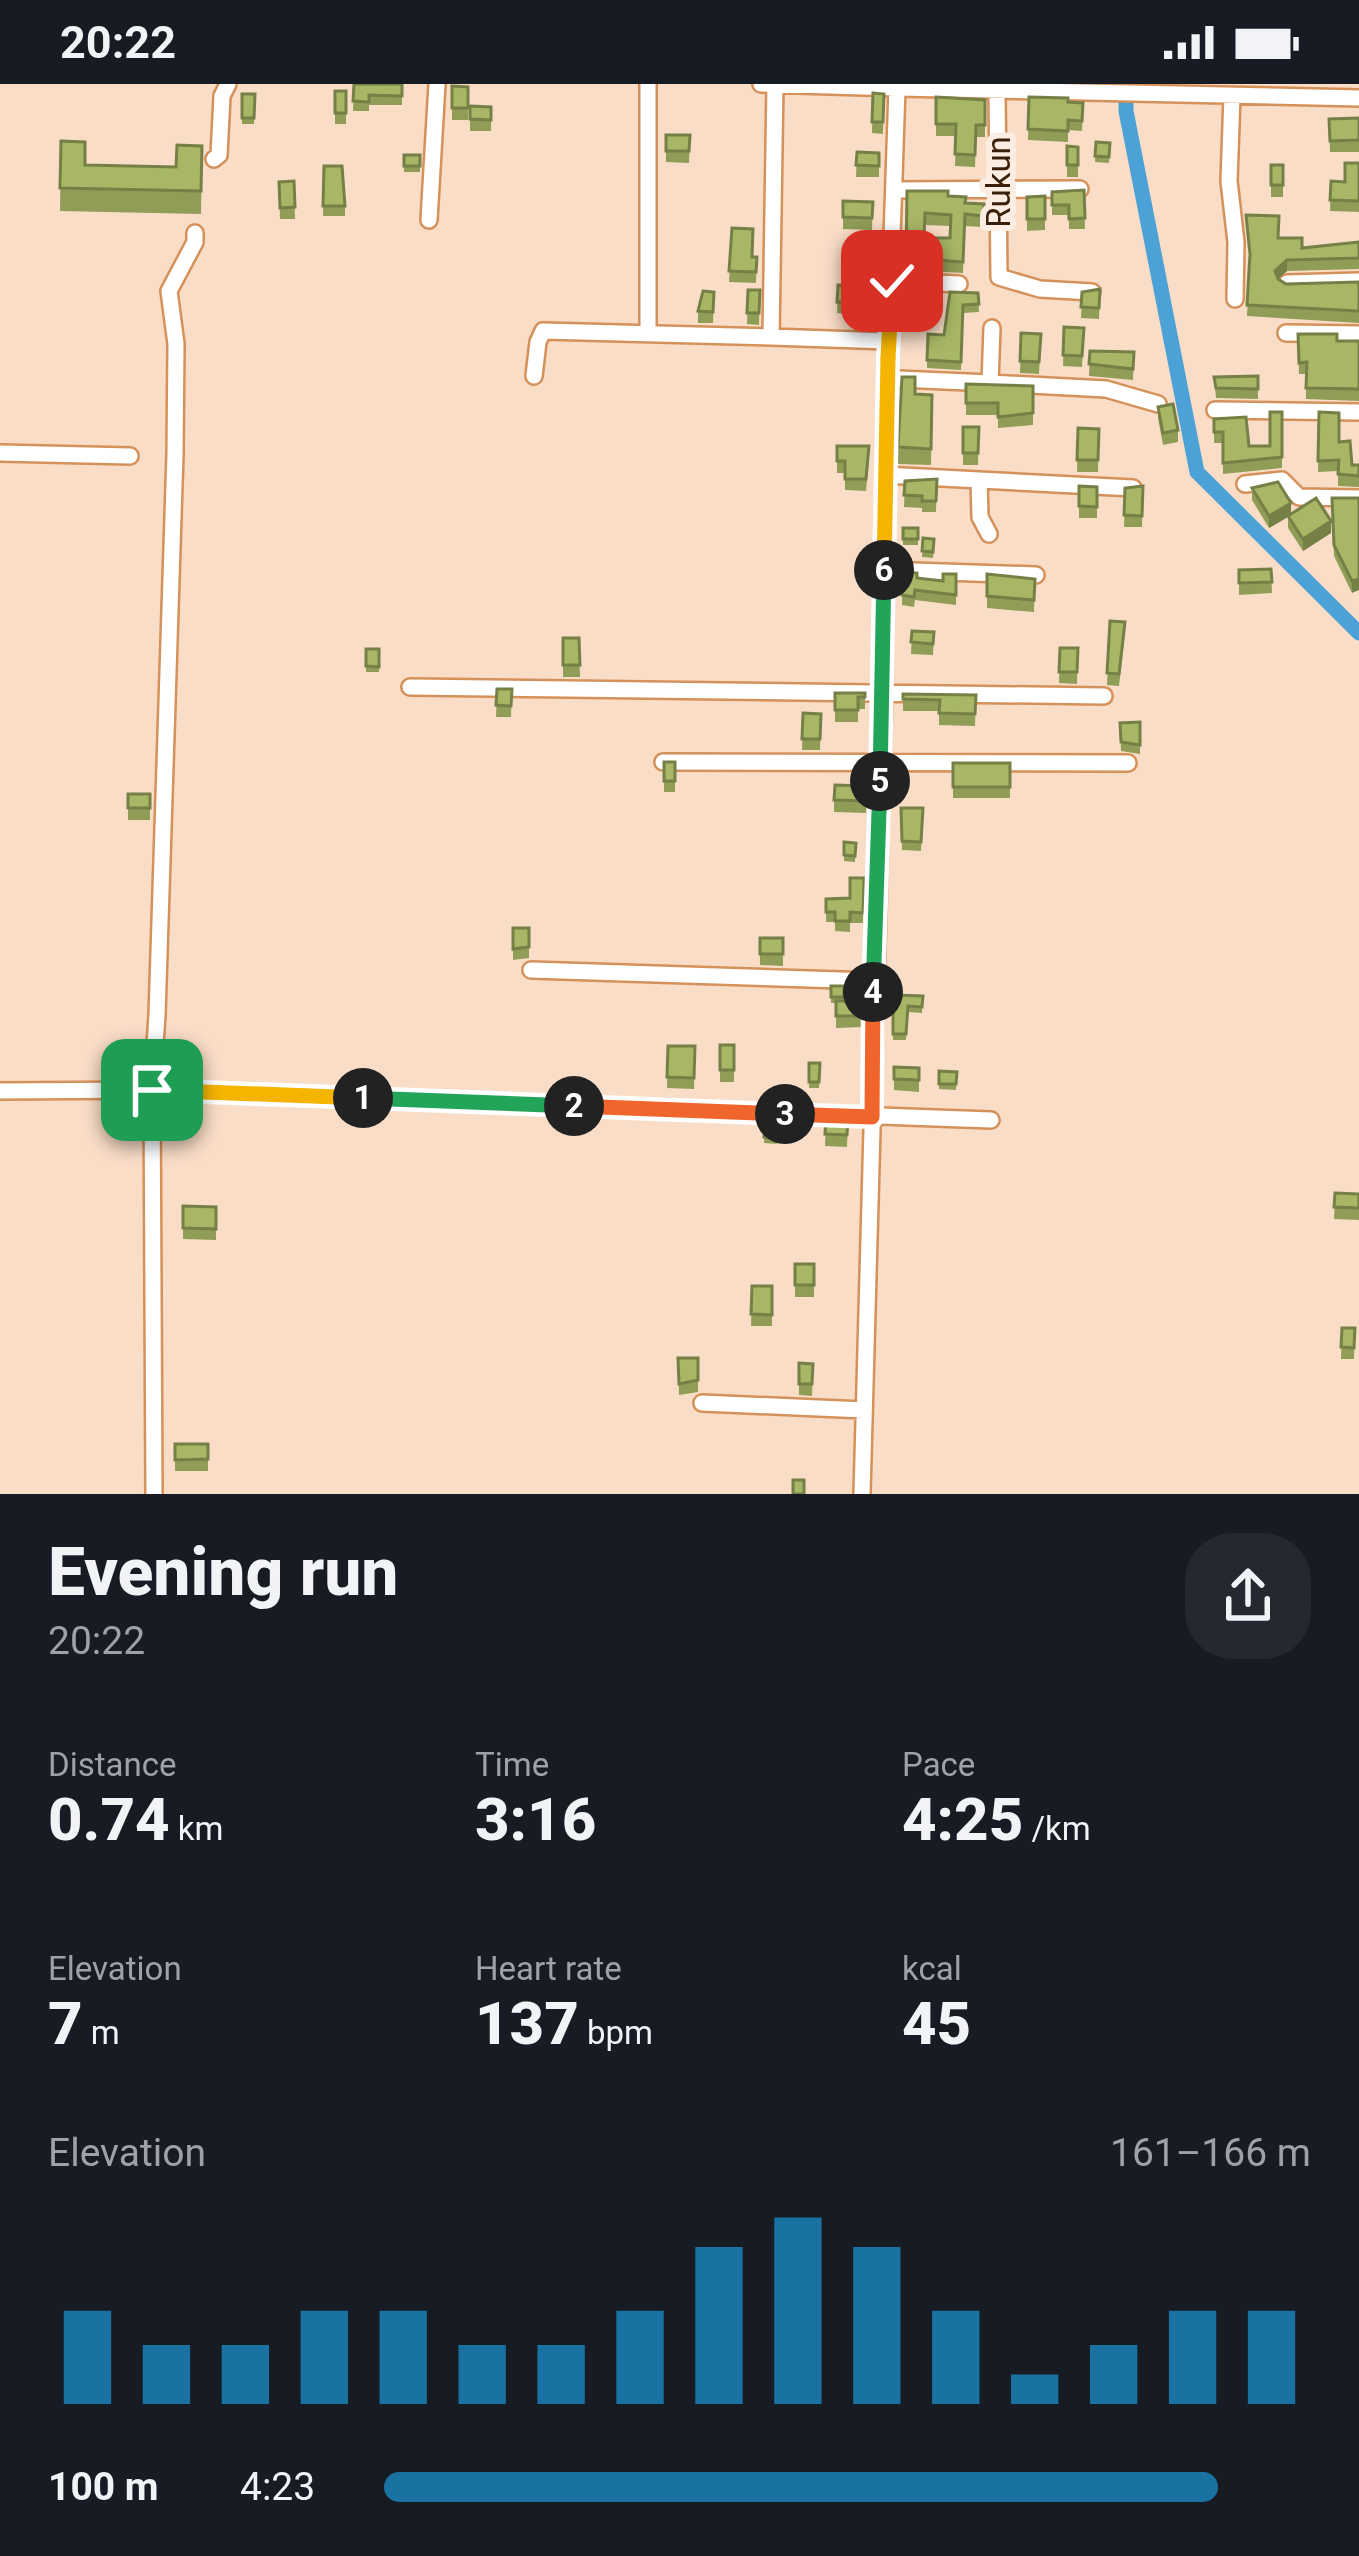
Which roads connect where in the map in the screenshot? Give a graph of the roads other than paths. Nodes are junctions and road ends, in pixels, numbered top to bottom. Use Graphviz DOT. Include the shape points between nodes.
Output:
graph roads {
  1 [pos="228,84"];
  2 [pos="436,84"];
  3 [pos="648,84"];
  4 [pos="761,84"];
  5 [pos="775,84"];
  6 [pos="801,84"];
  7 [pos="897,86"];
  8 [pos="1213,89"];
  9 [pos="1286,90"];
  10 [pos="1121,91"];
  11 [pos="997,92"];
  12 [pos="1232,95"];
  13 [pos="1359,98"];
  14 [pos="214,159"];
  15 [pos="1080,189"];
  16 [pos="895,190"];
  17 [pos="999,190"];
  18 [pos="429,220"];
  19 [pos="194,232"];
  20 [pos="1359,280"];
  21 [pos="892,281"];
  22 [pos="1287,283"];
  23 [pos="959,284"];
  24 [pos="1092,292"];
  25 [pos="1235,299"];
  26 [pos="992,328"];
  27 [pos="648,333"];
  28 [pos="1286,333"];
  29 [pos="1359,334"];
  30 [pos="771,337"];
  31 [pos="888,341"];
  32 [pos="534,376"];
  33 [pos="888,379"];
  34 [pos="991,383"];
  35 [pos="1158,404"];
  36 [pos="1215,410"];
  37 [pos="1359,412"];
  38 [pos="0,453"];
  39 [pos="130,456"];
  40 [pos="884,475"];
  41 [pos="979,480"];
  42 [pos="1245,484"];
  43 [pos="1133,488"];
  44 [pos="1359,498"];
  45 [pos="989,534"];
  46 [pos="884,570"];
  47 [pos="1036,575"];
  48 [pos="410,687"];
  49 [pos="884,692"];
  50 [pos="1104,696"];
  51 [pos="663,762"];
  52 [pos="1128,764"];
  53 [pos="880,765"];
  54 [pos="531,970"];
  55 [pos="873,981"];
  56 [pos="152,1090"];
  57 [pos="0,1091"];
  58 [pos="872,1117"];
  59 [pos="992,1120"];
  60 [pos="702,1403"];
  61 [pos="864,1410"];
  62 [pos="154,1494"];
  63 [pos="862,1494"];
  1 -- 14 [label="street"];
  2 -- 18 [label="street"];
  3 -- 27 [label="street"];
  4 -- 5 [label="street"];
  5 -- 6 [label="street"];
  5 -- 30 [label="street"];
  6 -- 7 [label="street"];
  7 -- 11 [label="street"];
  7 -- 16 [label="street"];
  8 -- 10 [label="street"];
  8 -- 12 [label="street"];
  9 -- 12 [label="street"];
  9 -- 13 [label="street"];
  10 -- 11 [label="street"];
  11 -- 17 [label="street, Rukun"];
  12 -- 25 [label="street"];
  15 -- 17 [label="street"];
  16 -- 17 [label="street"];
  16 -- 21 [label="street"];
  17 -- 24 [label="street, Rukun" via="999,277 1040,290"];
  19 -- 56 [label="street" via="169,292 176,454"];
  20 -- 22 [label="street"];
  21 -- 23 [label="street"];
  21 -- 31 [label="street"];
  26 -- 34 [label="street"];
  27 -- 30 [label="street"];
  27 -- 32 [label="street" via="543,331"];
  28 -- 29 [label="street"];
  30 -- 31 [label="street"];
  31 -- 33 [label="street"];
  33 -- 34 [label="street"];
  33 -- 40 [label="street"];
  34 -- 35 [label="street" via="1106,389"];
  36 -- 37 [label="street"];
  38 -- 39 [label="street"];
  40 -- 41 [label="street"];
  40 -- 46 [label="street"];
  41 -- 43 [label="street"];
  41 -- 45 [label="street"];
  42 -- 44 [label="street" via="1282,480 1299,497"];
  46 -- 47 [label="street"];
  46 -- 49 [label="street"];
  48 -- 49 [label="street"];
  49 -- 50 [label="street"];
  49 -- 53 [label="street"];
  51 -- 53 [label="street"];
  52 -- 53 [label="street"];
  53 -- 55 [label="street"];
  54 -- 55 [label="street"];
  55 -- 58 [label="street"];
  56 -- 57 [label="street"];
  56 -- 58 [label="street"];
  56 -- 62 [label="street"];
  58 -- 59 [label="street"];
  58 -- 61 [label="street"];
  60 -- 61 [label="street"];
  61 -- 63 [label="street"];
}
